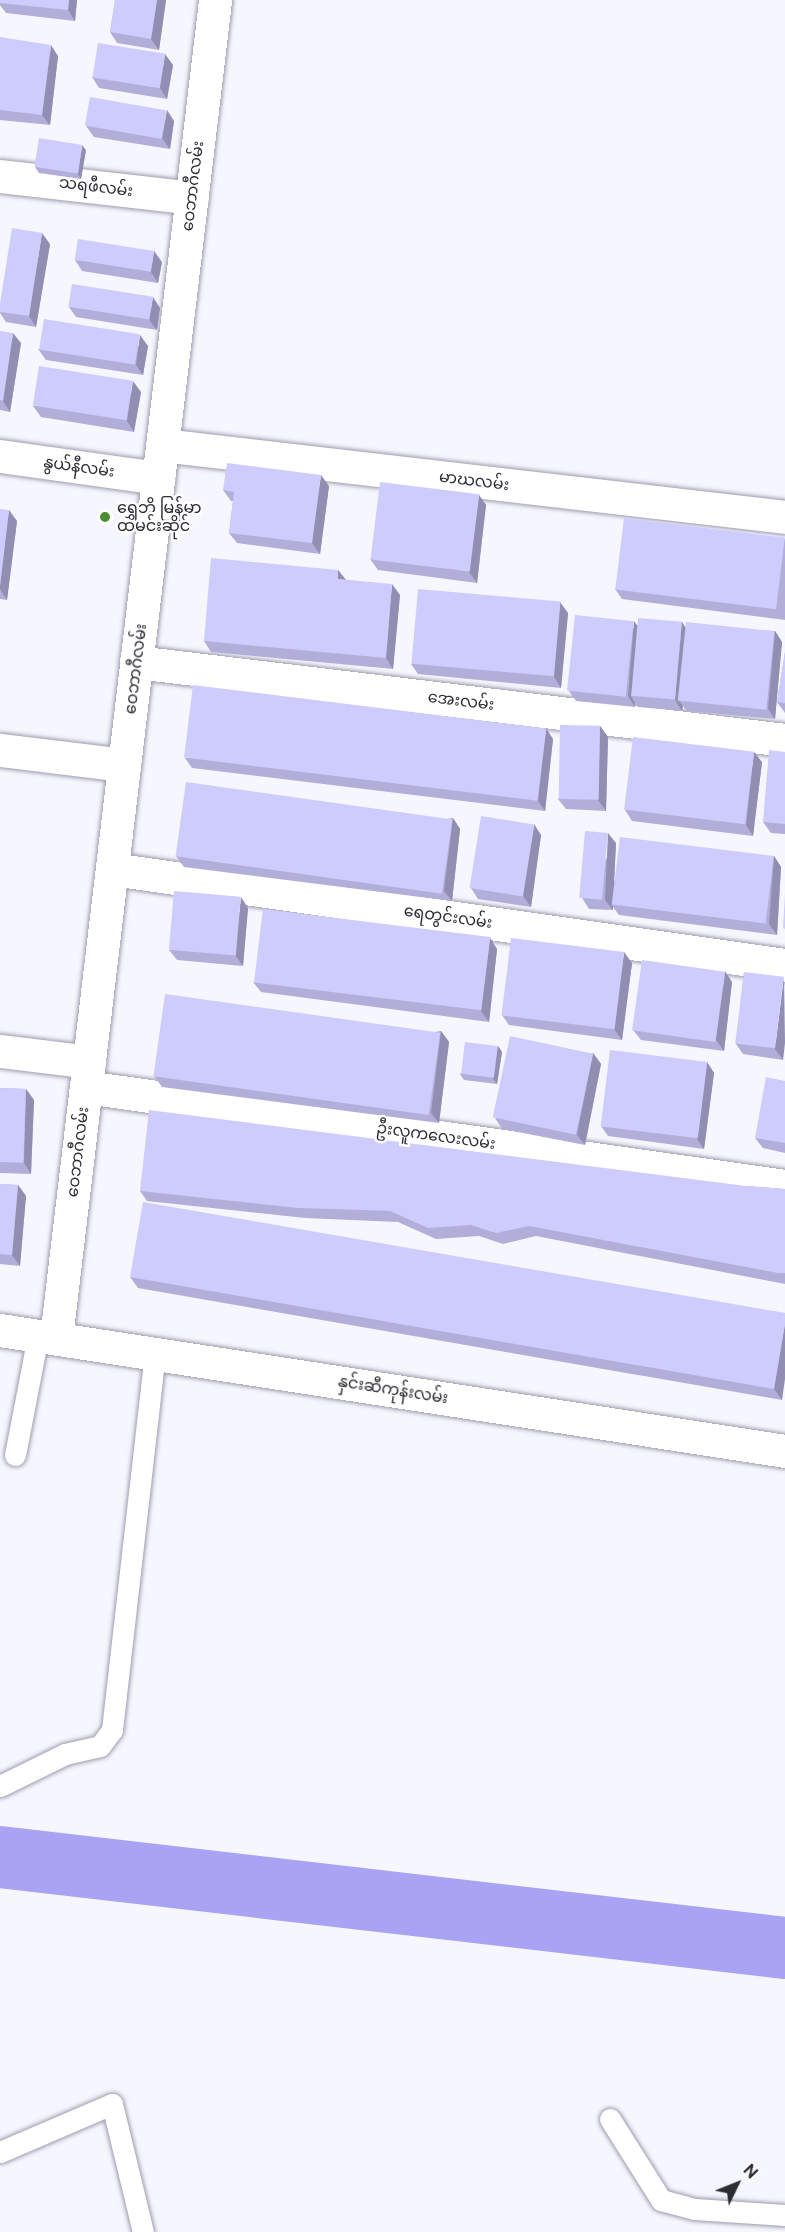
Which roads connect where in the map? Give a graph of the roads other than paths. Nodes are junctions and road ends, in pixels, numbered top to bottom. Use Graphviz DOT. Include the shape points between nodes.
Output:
graph roads {
  1 [pos="215,0"];
  2 [pos="0,176"];
  3 [pos="192,198"];
  4 [pos="162,445"];
  5 [pos="0,456"];
  6 [pos="158,478"];
  7 [pos="785,517"];
  8 [pos="136,662"];
  9 [pos="785,740"];
  10 [pos="0,750"];
  11 [pos="124,765"];
  12 [pos="112,869"];
  13 [pos="785,965"];
  14 [pos="0,1051"];
  15 [pos="88,1074"];
  16 [pos="785,1186"];
  17 [pos="0,1330"];
  18 [pos="47,1336"];
  19 [pos="155,1352"];
  20 [pos="785,1451"];
  21 [pos="15,1455"];
  22 [pos="0,1786"];
  23 [pos="610,2119"];
  24 [pos="0,2152"];
  25 [pos="785,2215"];
  26 [pos="143,2232"];
  1 -- 3 [label="street, ဝေဘာဂီလမ်း"];
  2 -- 3 [label="street, သရဖီလမ်း"];
  3 -- 4 [label="street, ဝေဘာဂီလမ်း"];
  4 -- 6 [label="street, ဝေဘာဂီလမ်း"];
  4 -- 7 [label="street, မာဃလမ်း"];
  5 -- 6 [label="street, နွယ်နီလမ်း"];
  6 -- 8 [label="street, ဝေဘာဂီလမ်း"];
  8 -- 9 [label="street, အေးလမ်း"];
  8 -- 11 [label="street, ဝေဘာဂီလမ်း"];
  10 -- 11 [label="street"];
  11 -- 12 [label="street, ဝေဘာဂီလမ်း"];
  12 -- 13 [label="street, ရေတွင်းလမ်း"];
  12 -- 15 [label="street, ဝေဘာဂီလမ်း"];
  14 -- 15 [label="street, ဦးလူကလေးလမ်း"];
  15 -- 16 [label="street, ဦးလူကလေးလမ်း"];
  15 -- 18 [label="street, ဝေဘာဂီလမ်း"];
  17 -- 18 [label="street, နှင်းဆီကုန်းလမ်း"];
  18 -- 19 [label="street, နှင်းဆီကုန်းလမ်း"];
  18 -- 21 [label="lane"];
  19 -- 20 [label="street, နှင်းဆီကုန်းလမ်း"];
  19 -- 22 [label="lane" via="112,1730 100,1746 65,1754"];
  23 -- 25 [label="lane" via="661,2200 695,2209"];
  24 -- 26 [label="lane" via="112,2104"];
}
